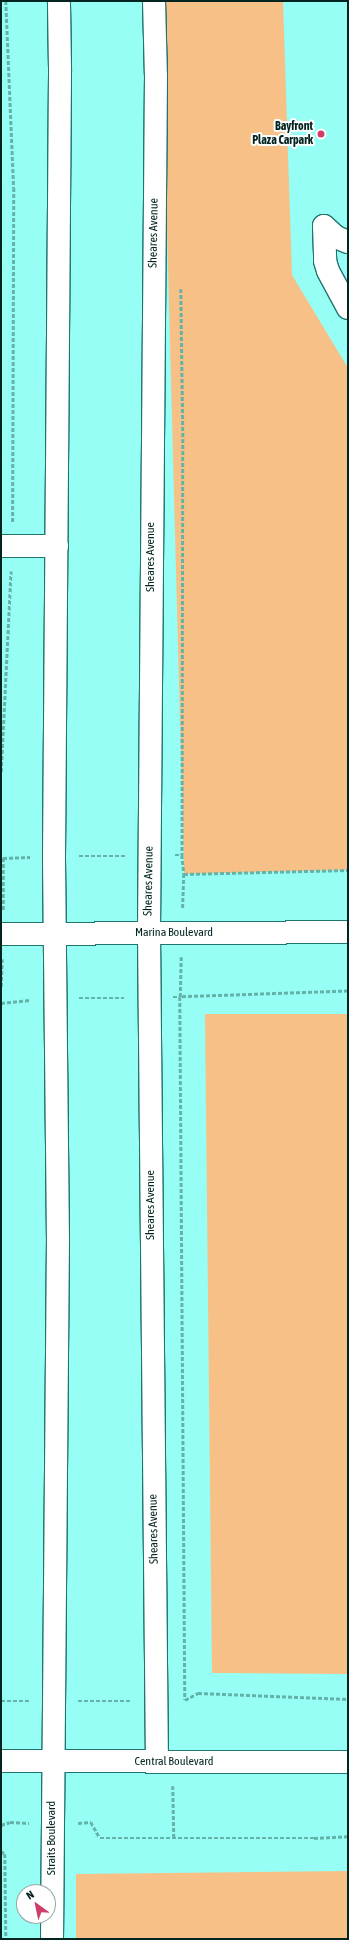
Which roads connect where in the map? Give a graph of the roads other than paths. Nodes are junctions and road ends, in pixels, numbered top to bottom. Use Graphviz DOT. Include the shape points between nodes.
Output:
graph roads {
  1 [pos="59,1"];
  2 [pos="154,1"];
  3 [pos="348,242"];
  4 [pos="348,308"];
  5 [pos="7,546"];
  6 [pos="57,546"];
  7 [pos="348,932"];
  8 [pos="149,933"];
  9 [pos="1,934"];
  10 [pos="55,934"];
  11 [pos="1,1761"];
  12 [pos="52,1762"];
  13 [pos="165,1762"];
  14 [pos="348,1762"];
  15 [pos="52,1939"];
  1 -- 6 [label="main road"];
  2 -- 8 [label="main road, Sheares Avenue" via="156,84"];
  3 -- 4 [label="main road" via="336,237 324,226 324,261"];
  5 -- 6 [label="main road"];
  6 -- 10 [label="main road"];
  7 -- 8 [label="main road, Marina Boulevard"];
  8 -- 10 [label="main road, Marina Boulevard"];
  8 -- 13 [label="main road, Sheares Avenue" via="156,1700"];
  9 -- 10 [label="main road, Marina Boulevard"];
  10 -- 12 [label="main road" via="58,1241"];
  11 -- 12 [label="main road, Central Boulevard"];
  12 -- 13 [label="main road, Central Boulevard"];
  12 -- 15 [label="main road, Straits Boulevard"];
  13 -- 14 [label="main road, Central Boulevard"];
}
